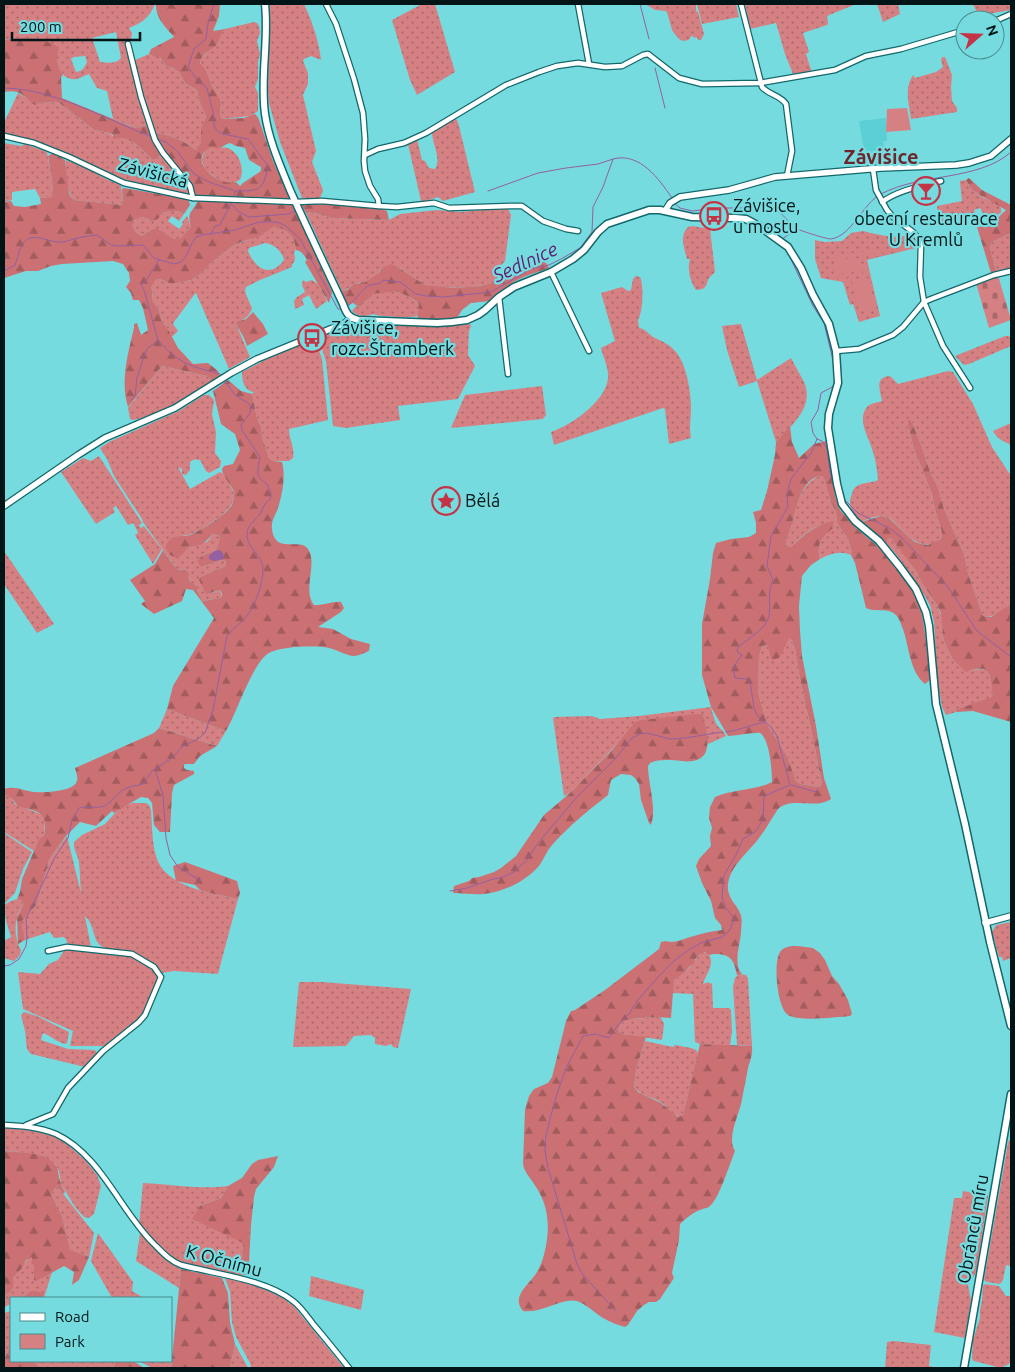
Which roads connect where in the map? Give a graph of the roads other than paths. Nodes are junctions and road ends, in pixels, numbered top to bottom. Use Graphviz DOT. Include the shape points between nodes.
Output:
graph roads {
  1 [pos="265,4"];
  2 [pos="326,4"];
  3 [pos="578,4"];
  4 [pos="741,4"];
  5 [pos="955,33"];
  6 [pos="128,44"];
  7 [pos="589,64"];
  8 [pos="760,82"];
  9 [pos="4,136"];
  10 [pos="1011,139"];
  11 [pos="365,155"];
  12 [pos="873,169"];
  13 [pos="787,176"];
  14 [pos="941,181"];
  15 [pos="193,198"];
  16 [pos="881,200"];
  17 [pos="296,202"];
  18 [pos="379,206"];
  19 [pos="667,208"];
  20 [pos="578,231"];
  21 [pos="1011,271"];
  22 [pos="551,272"];
  23 [pos="500,297"];
  24 [pos="924,302"];
  25 [pos="349,315"];
  26 [pos="589,351"];
  27 [pos="836,351"];
  28 [pos="508,374"];
  29 [pos="970,388"];
  30 [pos="4,506"];
  31 [pos="1011,916"];
  32 [pos="985,923"];
  33 [pos="48,951"];
  34 [pos="1011,1026"];
  35 [pos="1011,1094"];
  36 [pos="4,1124"];
  37 [pos="24,1126"];
  38 [pos="1008,1138"];
  39 [pos="349,1368"];
  40 [pos="964,1368"];
  1 -- 17 [label="main road" via="263,94 266,117 274,150"];
  2 -- 11 [label="street" via="354,78 363,113"];
  3 -- 7 [label="street"];
  4 -- 8 [label="street"];
  5 -- 8 [label="street" via="866,56 835,70"];
  6 -- 15 [label="street, Závišická" via="155,140 190,186"];
  7 -- 8 [label="street" via="622,66 648,54 679,78 702,84"];
  7 -- 11 [label="street" via="557,66 506,85 426,133"];
  8 -- 13 [label="street" via="765,91 786,104 792,150"];
  9 -- 15 [label="street, Závišická" via="69,157 124,183"];
  10 -- 12 [label="street" via="991,156 969,163"];
  11 -- 18 [label="street" via="365,171"];
  12 -- 13 [label="street"];
  12 -- 16 [label="street"];
  13 -- 19 [label="street" via="676,198"];
  14 -- 16 [label="street"];
  15 -- 17 [label="street"];
  16 -- 24 [label="street" via="893,217 913,232 921,244 920,276"];
  17 -- 18 [label="street"];
  17 -- 25 [label="main road"];
  18 -- 20 [label="street" via="434,203 449,208 522,206 543,221"];
  19 -- 22 [label="main road" via="649,210 610,223 581,253"];
  19 -- 27 [label="main road" via="692,217 746,219 780,241 801,268 829,324"];
  21 -- 24 [label="street" via="994,274"];
  22 -- 23 [label="main road" via="522,283"];
  22 -- 26 [label="street"];
  23 -- 25 [label="main road" via="478,315 460,321 358,320"];
  23 -- 28 [label="street"];
  24 -- 27 [label="street" via="893,334 858,349"];
  24 -- 29 [label="street" via="943,346"];
  25 -- 30 [label="street" via="344,323 258,359 170,411 105,438"];
  27 -- 32 [label="main road" via="838,383 828,424 839,494 855,521 882,545 906,574 926,612 936,704"];
  31 -- 32 [label="street"];
  32 -- 34 [label="main road"];
  33 -- 37 [label="street, K Očnímu" via="67,947 132,954 154,967 161,977 145,1016 102,1051 68,1088 53,1114"];
  35 -- 38 [label="main road, Obránců míru"];
  36 -- 37 [label="street, K Očnímu"];
  37 -- 39 [label="street, K Očnímu" via="55,1134 81,1152 149,1240 172,1261 252,1282 293,1301"];
  38 -- 40 [label="main road, Obránců míru"];
}
